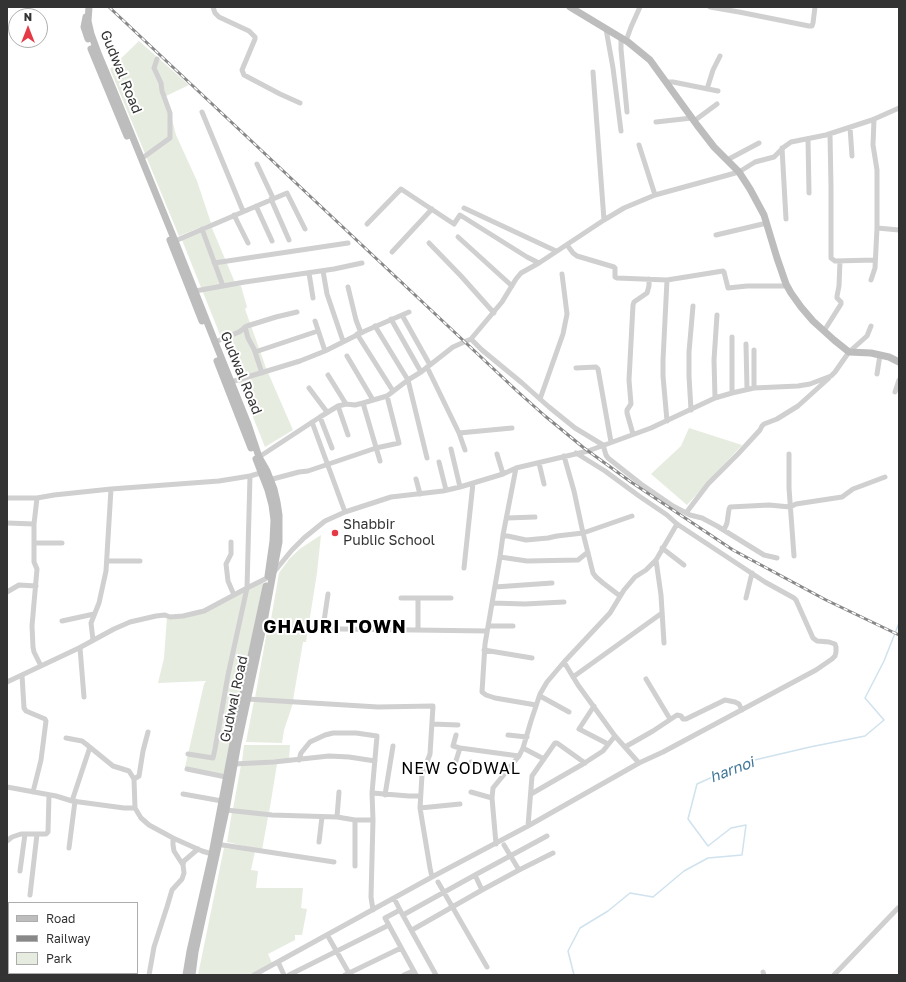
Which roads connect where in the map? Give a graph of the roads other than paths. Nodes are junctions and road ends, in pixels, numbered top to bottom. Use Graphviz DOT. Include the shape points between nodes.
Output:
graph roads {
  1 [pos="213,7"];
  2 [pos="570,7"];
  3 [pos="640,7"];
  4 [pos="710,7"];
  5 [pos="815,7"];
  6 [pos="89,8"];
  7 [pos="606,30"];
  8 [pos="624,40"];
  9 [pos="720,56"];
  10 [pos="157,58"];
  11 [pos="593,72"];
  12 [pos="666,82"];
  13 [pos="707,89"];
  14 [pos="718,91"];
  15 [pos="300,103"];
  16 [pos="717,104"];
  17 [pos="899,108"];
  18 [pos="202,112"];
  19 [pos="627,112"];
  20 [pos="874,119"];
  21 [pos="693,120"];
  22 [pos="656,122"];
  23 [pos="850,127"];
  24 [pos="622,131"];
  25 [pos="830,134"];
  26 [pos="808,139"];
  27 [pos="759,143"];
  28 [pos="639,145"];
  29 [pos="782,148"];
  30 [pos="852,156"];
  31 [pos="141,159"];
  32 [pos="727,160"];
  33 [pos="257,164"];
  34 [pos="739,172"];
  35 [pos="809,193"];
  36 [pos="655,195"];
  37 [pos="272,199"];
  38 [pos="256,206"];
  39 [pos="464,208"];
  40 [pos="432,209"];
  41 [pos="243,211"];
  42 [pos="234,215"];
  43 [pos="786,219"];
  44 [pos="604,220"];
  45 [pos="767,223"];
  46 [pos="367,224"];
  47 [pos="877,228"];
  48 [pos="202,229"];
  49 [pos="305,229"];
  50 [pos="899,230"];
  51 [pos="458,236"];
  52 [pos="716,236"];
  53 [pos="289,240"];
  54 [pos="175,241"];
  55 [pos="272,241"];
  56 [pos="248,243"];
  57 [pos="348,243"];
  58 [pos="429,243"];
  59 [pos="567,245"];
  60 [pos="556,251"];
  61 [pos="392,252"];
  62 [pos="876,260"];
  63 [pos="840,261"];
  64 [pos="214,263"];
  65 [pos="362,263"];
  66 [pos="539,263"];
  67 [pos="323,271"];
  68 [pos="309,273"];
  69 [pos="562,274"];
  70 [pos="649,279"];
  71 [pos="667,280"];
  72 [pos="871,280"];
  73 [pos="223,286"];
  74 [pos="512,286"];
  75 [pos="787,286"];
  76 [pos="348,287"];
  77 [pos="195,291"];
  78 [pos="313,298"];
  79 [pos="693,306"];
  80 [pos="297,312"];
  81 [pos="409,312"];
  82 [pos="494,313"];
  83 [pos="402,315"];
  84 [pos="717,315"];
  85 [pos="391,320"];
  86 [pos="315,321"];
  87 [pos="375,326"];
  88 [pos="871,326"];
  89 [pos="245,327"];
  90 [pos="318,331"];
  91 [pos="824,331"];
  92 [pos="359,334"];
  93 [pos="732,336"];
  94 [pos="471,339"];
  95 [pos="343,341"];
  96 [pos="215,342"];
  97 [pos="746,344"];
  98 [pos="754,350"];
  99 [pos="324,351"];
  100 [pos="255,352"];
  101 [pos="850,352"];
  102 [pos="880,355"];
  103 [pos="346,356"];
  104 [pos="898,362"];
  105 [pos="429,366"];
  106 [pos="576,368"];
  107 [pos="421,372"];
  108 [pos="262,373"];
  109 [pos="877,374"];
  110 [pos="328,375"];
  111 [pos="831,376"];
  112 [pos="408,380"];
  113 [pos="899,380"];
  114 [pos="231,382"];
  115 [pos="309,388"];
  116 [pos="754,388"];
  117 [pos="747,389"];
  118 [pos="393,391"];
  119 [pos="895,392"];
  120 [pos="732,393"];
  121 [pos="387,396"];
  122 [pos="715,398"];
  123 [pos="540,399"];
  124 [pos="373,400"];
  125 [pos="363,403"];
  126 [pos="346,404"];
  127 [pos="338,406"];
  128 [pos="691,410"];
  129 [pos="327,412"];
  130 [pos="320,417"];
  131 [pos="668,421"];
  132 [pos="312,422"];
  133 [pos="512,428"];
  134 [pos="459,433"];
  135 [pos="633,434"];
  136 [pos="348,435"];
  137 [pos="611,442"];
  138 [pos="603,445"];
  139 [pos="332,448"];
  140 [pos="376,448"];
  141 [pos="451,449"];
  142 [pos="465,450"];
  143 [pos="576,453"];
  144 [pos="497,454"];
  145 [pos="789,454"];
  146 [pos="564,456"];
  147 [pos="259,458"];
  148 [pos="427,458"];
  149 [pos="380,461"];
  150 [pos="440,462"];
  151 [pos="539,463"];
  152 [pos="328,465"];
  153 [pos="516,468"];
  154 [pos="264,472"];
  155 [pos="503,474"];
  156 [pos="250,476"];
  157 [pos="885,477"];
  158 [pos="416,479"];
  159 [pos="269,480"];
  160 [pos="473,483"];
  161 [pos="544,484"];
  162 [pos="460,487"];
  163 [pos="110,489"];
  164 [pos="446,490"];
  165 [pos="420,494"];
  166 [pos="7,498"];
  167 [pos="37,498"];
  168 [pos="790,507"];
  169 [pos="345,512"];
  170 [pos="686,513"];
  171 [pos="632,516"];
  172 [pos="535,517"];
  173 [pos="507,518"];
  174 [pos="7,523"];
  175 [pos="34,524"];
  176 [pos="677,524"];
  177 [pos="724,530"];
  178 [pos="582,533"];
  179 [pos="503,534"];
  180 [pos="231,542"];
  181 [pos="35,543"];
  182 [pos="62,543"];
  183 [pos="662,548"];
  184 [pos="588,552"];
  185 [pos="794,556"];
  186 [pos="500,558"];
  187 [pos="777,558"];
  188 [pos="656,560"];
  189 [pos="107,561"];
  190 [pos="140,561"];
  191 [pos="684,565"];
  192 [pos="464,568"];
  193 [pos="752,573"];
  194 [pos="270,577"];
  195 [pos="552,583"];
  196 [pos="36,586"];
  197 [pos="495,587"];
  198 [pos="247,588"];
  199 [pos="7,592"];
  200 [pos="328,594"];
  201 [pos="234,595"];
  202 [pos="620,596"];
  203 [pos="401,598"];
  204 [pos="418,598"];
  205 [pos="451,598"];
  206 [pos="746,598"];
  207 [pos="564,602"];
  208 [pos="492,603"];
  209 [pos="662,613"];
  210 [pos="94,614"];
  211 [pos="62,621"];
  212 [pos="513,626"];
  213 [pos="263,627"];
  214 [pos="323,628"];
  215 [pos="488,628"];
  216 [pos="418,630"];
  217 [pos="93,640"];
  218 [pos="664,643"];
  219 [pos="80,648"];
  220 [pos="484,650"];
  221 [pos="532,658"];
  222 [pos="564,662"];
  223 [pos="40,666"];
  224 [pos="22,675"];
  225 [pos="573,677"];
  226 [pos="646,679"];
  227 [pos="7,682"];
  228 [pos="540,696"];
  229 [pos="84,697"];
  230 [pos="247,699"];
  231 [pos="536,705"];
  232 [pos="594,706"];
  233 [pos="742,710"];
  234 [pos="569,712"];
  235 [pos="670,720"];
  236 [pos="432,724"];
  237 [pos="458,725"];
  238 [pos="148,732"];
  239 [pos="456,735"];
  240 [pos="508,736"];
  241 [pos="615,736"];
  242 [pos="527,737"];
  243 [pos="66,738"];
  244 [pos="608,744"];
  245 [pos="393,746"];
  246 [pos="90,747"];
  247 [pos="625,747"];
  248 [pos="460,748"];
  249 [pos="523,748"];
  250 [pos="188,754"];
  251 [pos="519,756"];
  252 [pos="544,759"];
  253 [pos="299,760"];
  254 [pos="375,761"];
  255 [pos="471,762"];
  256 [pos="585,763"];
  257 [pos="639,763"];
  258 [pos="234,764"];
  259 [pos="454,767"];
  260 [pos="187,769"];
  261 [pos="504,774"];
  262 [pos="226,777"];
  263 [pos="134,779"];
  264 [pos="7,787"];
  265 [pos="33,792"];
  266 [pos="339,792"];
  267 [pos="472,792"];
  268 [pos="372,793"];
  269 [pos="184,794"];
  270 [pos="530,794"];
  271 [pos="49,795"];
  272 [pos="385,795"];
  273 [pos="420,796"];
  274 [pos="492,798"];
  275 [pos="73,801"];
  276 [pos="222,801"];
  277 [pos="460,804"];
  278 [pos="135,808"];
  279 [pos="420,808"];
  280 [pos="226,810"];
  281 [pos="322,817"];
  282 [pos="337,818"];
  283 [pos="355,820"];
  284 [pos="373,820"];
  285 [pos="528,826"];
  286 [pos="25,834"];
  287 [pos="37,834"];
  288 [pos="547,836"];
  289 [pos="173,838"];
  290 [pos="7,841"];
  291 [pos="319,842"];
  292 [pos="216,844"];
  293 [pos="496,844"];
  294 [pos="504,845"];
  295 [pos="69,848"];
  296 [pos="198,849"];
  297 [pos="553,853"];
  298 [pos="212,854"];
  299 [pos="511,856"];
  300 [pos="334,862"];
  301 [pos="183,865"];
  302 [pos="355,866"];
  303 [pos="519,870"];
  304 [pos="20,871"];
  305 [pos="475,875"];
  306 [pos="432,877"];
  307 [pos="438,882"];
  308 [pos="482,890"];
  309 [pos="443,893"];
  310 [pos="30,895"];
  311 [pos="394,898"];
  312 [pos="452,907"];
  313 [pos="898,908"];
  314 [pos="372,910"];
  315 [pos="400,910"];
  316 [pos="403,915"];
  317 [pos="389,925"];
  318 [pos="412,930"];
  319 [pos="329,938"];
  320 [pos="401,948"];
  321 [pos="336,950"];
  322 [pos="279,964"];
  323 [pos="488,967"];
  324 [pos="415,973"];
  325 [pos="348,974"];
  326 [pos="149,975"];
  327 [pos="186,975"];
  328 [pos="192,975"];
  329 [pos="254,975"];
  330 [pos="284,975"];
  331 [pos="289,975"];
  332 [pos="404,975"];
  333 [pos="436,975"];
  334 [pos="834,975"];
  1 -- 15 [label="street" via="219,17 249,30 255,37 242,70 244,75"];
  2 -- 7 [label="main road"];
  3 -- 8 [label="street"];
  4 -- 5 [label="street" via="809,26 813,23"];
  6 -- 31 [label="main road, Gudwal Road" via="91,34"];
  6 -- 154 [label="main road, Gudwal Road" via="84,27 93,55"];
  7 -- 8 [label="main road"];
  7 -- 24 [label="street"];
  8 -- 12 [label="main road" via="650,60"];
  8 -- 19 [label="street" via="621,49"];
  9 -- 13 [label="street"];
  10 -- 31 [label="street" via="154,68 170,114 170,138"];
  11 -- 44 [label="street"];
  12 -- 13 [label="street"];
  12 -- 21 [label="main road"];
  13 -- 14 [label="street"];
  16 -- 21 [label="street"];
  17 -- 20 [label="street"];
  18 -- 41 [label="street"];
  20 -- 23 [label="street"];
  20 -- 47 [label="street"];
  21 -- 22 [label="street"];
  21 -- 32 [label="main road"];
  23 -- 25 [label="street"];
  23 -- 30 [label="street"];
  25 -- 26 [label="street"];
  25 -- 63 [label="street" via="831,258"];
  26 -- 29 [label="street" via="791,142"];
  26 -- 35 [label="street"];
  27 -- 32 [label="street"];
  28 -- 36 [label="street"];
  29 -- 34 [label="street" via="774,157 755,162"];
  29 -- 43 [label="street"];
  31 -- 54 [label="main road, Gudwal Road"];
  32 -- 34 [label="main road"];
  33 -- 37 [label="street"];
  34 -- 36 [label="street"];
  34 -- 45 [label="main road"];
  36 -- 44 [label="street"];
  37 -- 38 [label="street"];
  37 -- 49 [label="street" via="287,193"];
  37 -- 53 [label="street"];
  38 -- 41 [label="street"];
  38 -- 55 [label="street"];
  39 -- 60 [label="street"];
  40 -- 46 [label="street" via="401,189"];
  40 -- 61 [label="street"];
  40 -- 66 [label="street" via="454,224 460,215"];
  41 -- 42 [label="street"];
  42 -- 48 [label="street"];
  42 -- 56 [label="street"];
  44 -- 59 [label="street"];
  45 -- 52 [label="street"];
  45 -- 75 [label="main road"];
  47 -- 50 [label="street"];
  47 -- 62 [label="street"];
  48 -- 54 [label="street"];
  48 -- 64 [label="street"];
  51 -- 74 [label="street"];
  54 -- 77 [label="main road, Gudwal Road"];
  57 -- 64 [label="street"];
  58 -- 82 [label="street"];
  59 -- 60 [label="street"];
  59 -- 70 [label="street" via="577,256 614,267 617,278"];
  60 -- 66 [label="street"];
  62 -- 63 [label="street"];
  62 -- 72 [label="street"];
  63 -- 91 [label="street" via="837,298 841,304"];
  64 -- 73 [label="street"];
  65 -- 67 [label="street"];
  66 -- 74 [label="street" via="521,274"];
  67 -- 68 [label="street"];
  67 -- 95 [label="street" via="327,294"];
  68 -- 73 [label="street"];
  68 -- 78 [label="street"];
  69 -- 123 [label="street" via="567,314 563,334"];
  70 -- 71 [label="street"];
  70 -- 135 [label="street" via="647,293 633,305 629,380 631,404 627,410"];
  71 -- 75 [label="street" via="723,271 728,288"];
  71 -- 131 [label="street" via="663,376"];
  73 -- 77 [label="street"];
  74 -- 82 [label="street"];
  75 -- 91 [label="main road" via="801,307"];
  76 -- 92 [label="street"];
  77 -- 96 [label="main road, Gudwal Road"];
  79 -- 128 [label="street" via="689,360"];
  80 -- 89 [label="street"];
  81 -- 83 [label="street"];
  82 -- 94 [label="street"];
  83 -- 85 [label="street"];
  83 -- 105 [label="street"];
  84 -- 122 [label="street"];
  85 -- 87 [label="street"];
  85 -- 107 [label="street"];
  86 -- 90 [label="street"];
  87 -- 92 [label="street"];
  87 -- 112 [label="street"];
  88 -- 101 [label="street" via="867,336"];
  89 -- 96 [label="street"];
  89 -- 100 [label="street"];
  90 -- 99 [label="street"];
  90 -- 100 [label="street"];
  91 -- 101 [label="main road"];
  92 -- 95 [label="street"];
  92 -- 118 [label="street"];
  93 -- 120 [label="street"];
  94 -- 105 [label="street" via="453,347"];
  94 -- 123 [label="street"];
  95 -- 99 [label="street"];
  96 -- 114 [label="main road, Gudwal Road"];
  97 -- 117 [label="street"];
  98 -- 116 [label="street"];
  99 -- 108 [label="street"];
  100 -- 108 [label="street"];
  101 -- 102 [label="main road"];
  101 -- 111 [label="street"];
  102 -- 104 [label="main road"];
  102 -- 109 [label="street"];
  103 -- 124 [label="street"];
  105 -- 107 [label="street"];
  105 -- 134 [label="street"];
  106 -- 137 [label="street" via="598,369"];
  107 -- 112 [label="street"];
  108 -- 114 [label="street"];
  110 -- 126 [label="street"];
  111 -- 116 [label="street" via="798,386"];
  111 -- 170 [label="street" via="798,406 764,424 708,484"];
  112 -- 118 [label="street"];
  112 -- 148 [label="street"];
  113 -- 119 [label="street"];
  114 -- 147 [label="main road, Gudwal Road"];
  115 -- 129 [label="street"];
  116 -- 117 [label="street"];
  117 -- 120 [label="street"];
  118 -- 121 [label="street"];
  120 -- 122 [label="street"];
  121 -- 124 [label="street"];
  121 -- 140 [label="street" via="399,443"];
  122 -- 128 [label="street"];
  123 -- 138 [label="street" via="575,428"];
  124 -- 125 [label="street"];
  125 -- 126 [label="street"];
  125 -- 140 [label="street"];
  126 -- 127 [label="street"];
  127 -- 129 [label="street"];
  127 -- 136 [label="street"];
  128 -- 131 [label="street"];
  129 -- 130 [label="street"];
  130 -- 132 [label="street"];
  130 -- 139 [label="street"];
  131 -- 135 [label="street"];
  132 -- 147 [label="street"];
  132 -- 152 [label="street"];
  133 -- 134 [label="street"];
  134 -- 142 [label="street"];
  135 -- 137 [label="street"];
  137 -- 138 [label="street"];
  138 -- 143 [label="street"];
  138 -- 170 [label="street" via="608,458 641,484"];
  140 -- 149 [label="street"];
  140 -- 152 [label="street"];
  141 -- 162 [label="street"];
  143 -- 146 [label="street"];
  143 -- 176 [label="street"];
  144 -- 155 [label="street"];
  145 -- 168 [label="street"];
  146 -- 151 [label="street"];
  146 -- 178 [label="street"];
  147 -- 154 [label="main road, Gudwal Road"];
  150 -- 164 [label="street"];
  151 -- 153 [label="street"];
  151 -- 161 [label="street"];
  152 -- 159 [label="street"];
  152 -- 169 [label="street"];
  153 -- 155 [label="street"];
  153 -- 173 [label="street"];
  154 -- 156 [label="street"];
  154 -- 159 [label="main road, Gudwal Road"];
  154 -- 194 [label="main road, Gudwal Road" via="274,520"];
  155 -- 160 [label="street"];
  156 -- 163 [label="street" via="219,481"];
  156 -- 198 [label="street"];
  157 -- 168 [label="street" via="854,489 842,497"];
  158 -- 165 [label="street"];
  159 -- 194 [label="main road, Gudwal Road" via="274,489 279,515 279,542"];
  160 -- 162 [label="street"];
  160 -- 192 [label="street"];
  162 -- 164 [label="street"];
  163 -- 167 [label="street"];
  163 -- 189 [label="street"];
  164 -- 165 [label="street"];
  165 -- 169 [label="street" via="391,498"];
  166 -- 167 [label="street"];
  167 -- 175 [label="street"];
  168 -- 177 [label="street" via="730,507"];
  168 -- 185 [label="street"];
  169 -- 194 [label="street" via="325,521 304,538"];
  170 -- 177 [label="street"];
  171 -- 178 [label="street"];
  172 -- 173 [label="street"];
  173 -- 179 [label="street"];
  174 -- 175 [label="street"];
  175 -- 181 [label="street"];
  176 -- 183 [label="street"];
  176 -- 193 [label="street"];
  177 -- 187 [label="street" via="764,555"];
  178 -- 179 [label="street" via="526,540"];
  178 -- 184 [label="street"];
  179 -- 186 [label="street"];
  180 -- 201 [label="street" via="231,554 226,564 228,581"];
  181 -- 182 [label="street"];
  181 -- 196 [label="street"];
  183 -- 188 [label="street"];
  183 -- 191 [label="street"];
  184 -- 186 [label="street" via="578,560 527,561"];
  184 -- 202 [label="street" via="596,577"];
  186 -- 197 [label="street"];
  188 -- 202 [label="street" via="635,577"];
  188 -- 209 [label="street"];
  189 -- 190 [label="street"];
  189 -- 210 [label="street" via="103,589"];
  193 -- 206 [label="street"];
  193 -- 233 [label="street" via="794,598 814,638 817,641 835,644 836,652 827,663"];
  194 -- 198 [label="street"];
  194 -- 213 [label="main road, Gudwal Road"];
  194 -- 262 [label="main road, Gudwal Road" via="236,722"];
  195 -- 197 [label="street"];
  196 -- 199 [label="street" via="19,585"];
  196 -- 223 [label="street" via="32,626 33,647"];
  197 -- 208 [label="street"];
  198 -- 201 [label="street"];
  198 -- 250 [label="street" via="213,758"];
  200 -- 214 [label="street"];
  201 -- 217 [label="street" via="204,611 183,616 143,618"];
  202 -- 222 [label="street" via="610,613"];
  203 -- 204 [label="street"];
  204 -- 205 [label="street"];
  204 -- 216 [label="street"];
  207 -- 208 [label="street"];
  208 -- 215 [label="street"];
  209 -- 218 [label="street"];
  209 -- 225 [label="street"];
  210 -- 211 [label="street"];
  210 -- 217 [label="street" via="91,623"];
  212 -- 215 [label="street"];
  213 -- 214 [label="street"];
  213 -- 230 [label="main road, Gudwal Road"];
  214 -- 216 [label="street"];
  215 -- 216 [label="street"];
  215 -- 220 [label="street"];
  217 -- 219 [label="street"];
  219 -- 223 [label="street"];
  219 -- 229 [label="street"];
  220 -- 221 [label="street"];
  220 -- 231 [label="street" via="482,692 495,698"];
  222 -- 225 [label="street"];
  222 -- 228 [label="street" via="547,682"];
  223 -- 224 [label="street"];
  224 -- 227 [label="street"];
  224 -- 265 [label="street" via="24,708 46,721"];
  225 -- 232 [label="street"];
  226 -- 235 [label="street"];
  228 -- 231 [label="street"];
  228 -- 234 [label="street"];
  230 -- 236 [label="street" via="378,707 433,706"];
  230 -- 258 [label="main road, Gudwal Road"];
  231 -- 242 [label="street"];
  232 -- 241 [label="street"];
  232 -- 244 [label="street" via="579,728"];
  233 -- 235 [label="street" via="739,704 725,700 686,719 677,714"];
  233 -- 257 [label="street"];
  235 -- 247 [label="street"];
  236 -- 237 [label="street"];
  236 -- 273 [label="street" via="430,754 422,776"];
  238 -- 263 [label="street" via="139,776"];
  239 -- 248 [label="street" via="453,746"];
  240 -- 242 [label="street"];
  241 -- 244 [label="street"];
  241 -- 247 [label="street"];
  242 -- 249 [label="street"];
  243 -- 246 [label="street" via="82,741"];
  244 -- 256 [label="street" via="603,751"];
  245 -- 272 [label="street"];
  246 -- 263 [label="street" via="112,766 129,771"];
  246 -- 275 [label="street"];
  247 -- 257 [label="street"];
  248 -- 251 [label="street"];
  248 -- 259 [label="street"];
  249 -- 251 [label="street"];
  249 -- 252 [label="street"];
  251 -- 261 [label="street"];
  252 -- 256 [label="street" via="557,743"];
  252 -- 270 [label="street" via="532,776"];
  253 -- 254 [label="street" via="329,756"];
  253 -- 254 [label="street" via="310,742 333,733 356,733 377,736"];
  253 -- 258 [label="street"];
  254 -- 268 [label="street"];
  255 -- 261 [label="street"];
  256 -- 270 [label="street"];
  257 -- 285 [label="street"];
  258 -- 280 [label="main road, Gudwal Road"];
  260 -- 262 [label="street"];
  261 -- 274 [label="street" via="494,788"];
  262 -- 276 [label="main road, Gudwal Road"];
  263 -- 278 [label="street"];
  264 -- 265 [label="street"];
  265 -- 271 [label="street"];
  266 -- 282 [label="street"];
  267 -- 274 [label="street"];
  268 -- 272 [label="street"];
  268 -- 284 [label="street"];
  269 -- 276 [label="street"];
  270 -- 285 [label="street"];
  271 -- 275 [label="street"];
  271 -- 287 [label="street" via="48,832"];
  272 -- 273 [label="street"];
  273 -- 279 [label="street"];
  274 -- 293 [label="street"];
  275 -- 278 [label="street"];
  275 -- 295 [label="street"];
  276 -- 292 [label="main road, Gudwal Road"];
  277 -- 279 [label="street"];
  278 -- 289 [label="street" via="149,825"];
  279 -- 306 [label="street"];
  280 -- 281 [label="street"];
  280 -- 292 [label="main road, Gudwal Road"];
  281 -- 282 [label="street"];
  281 -- 291 [label="street"];
  282 -- 283 [label="street"];
  283 -- 284 [label="street"];
  283 -- 302 [label="street"];
  284 -- 314 [label="street"];
  285 -- 293 [label="street"];
  286 -- 287 [label="street"];
  286 -- 290 [label="street" via="16,835"];
  286 -- 304 [label="street"];
  287 -- 310 [label="street"];
  288 -- 299 [label="street"];
  289 -- 296 [label="street"];
  289 -- 301 [label="street" via="172,846"];
  292 -- 298 [label="main road, Gudwal Road"];
  292 -- 300 [label="street"];
  292 -- 328 [label="main road, Gudwal Road"];
  293 -- 306 [label="street"];
  294 -- 299 [label="street"];
  296 -- 298 [label="street"];
  296 -- 301 [label="street" via="184,861"];
  297 -- 303 [label="street"];
  298 -- 327 [label="main road, Gudwal Road"];
  299 -- 303 [label="street"];
  299 -- 305 [label="street"];
  301 -- 326 [label="street" via="182,879 172,890 154,946"];
  303 -- 308 [label="street"];
  305 -- 308 [label="street"];
  305 -- 309 [label="street"];
  306 -- 311 [label="street"];
  307 -- 309 [label="street"];
  308 -- 312 [label="street"];
  309 -- 312 [label="street"];
  309 -- 316 [label="street"];
  311 -- 314 [label="street"];
  311 -- 315 [label="street"];
  312 -- 318 [label="street"];
  312 -- 323 [label="street"];
  313 -- 334 [label="street"];
  314 -- 329 [label="street"];
  315 -- 316 [label="street"];
  315 -- 317 [label="street" via="385,918"];
  316 -- 318 [label="street"];
  317 -- 320 [label="street"];
  317 -- 321 [label="street"];
  318 -- 333 [label="street"];
  319 -- 321 [label="street"];
  320 -- 324 [label="street"];
  320 -- 325 [label="street"];
  321 -- 325 [label="street"];
  321 -- 331 [label="street"];
  322 -- 330 [label="street"];
  324 -- 332 [label="street"];
}
